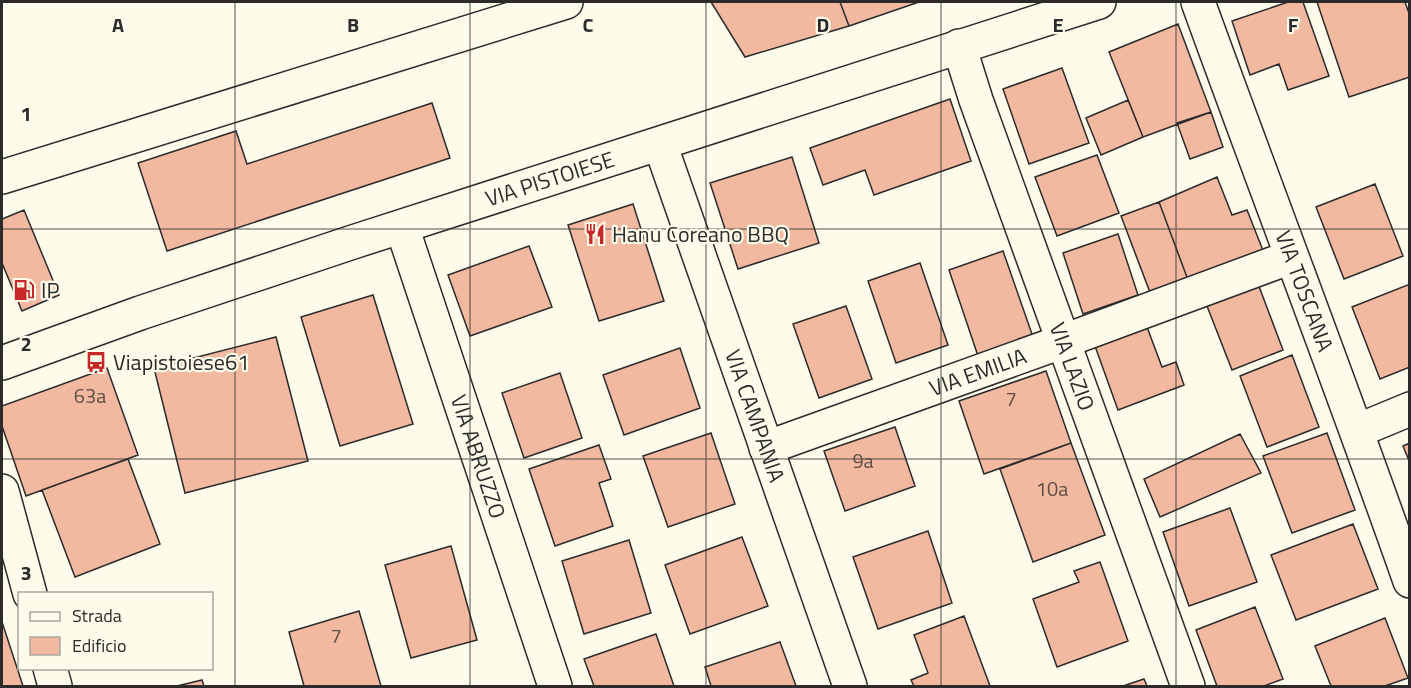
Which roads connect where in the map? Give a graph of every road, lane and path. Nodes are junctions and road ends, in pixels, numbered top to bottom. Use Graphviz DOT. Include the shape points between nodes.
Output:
graph roads {
  1 [pos="566,2"];
  2 [pos="1099,2"];
  3 [pos="1198,2"];
  4 [pos="959,46"];
  5 [pos="660,144"];
  6 [pos="2,177"];
  7 [pos="402,227"];
  8 [pos="1291,257"];
  9 [pos="1064,341"];
  10 [pos="2,363"];
  11 [pos="1410,409"];
  12 [pos="1357,431"];
  13 [pos="766,448"];
  14 [pos="2,491"];
  15 [pos="1410,581"];
  16 [pos="29,592"];
  17 [pos="50,670"];
  18 [pos="55,687"];
  19 [pos="555,687"];
  20 [pos="850,687"];
  21 [pos="1188,687"];
  1 -- 6 [label="street"];
  2 -- 4 [label="street, VIA PISTOIESE"];
  3 -- 8 [label="street, VIA TOSCANA"];
  4 -- 5 [label="street, VIA PISTOIESE"];
  4 -- 9 [label="street, VIA LAZIO"];
  5 -- 7 [label="street, VIA PISTOIESE"];
  5 -- 13 [label="street, VIA CAMPANIA"];
  7 -- 10 [label="street, VIA PISTOIESE" via="140,312"];
  7 -- 19 [label="street, VIA ABRUZZO"];
  8 -- 9 [label="street, VIA EMILIA"];
  8 -- 12 [label="street, VIA TOSCANA"];
  9 -- 13 [label="street, VIA EMILIA"];
  9 -- 21 [label="street, VIA LAZIO"];
  11 -- 12 [label="street"];
  12 -- 15 [label="street, VIA TOSCANA"];
  13 -- 20 [label="street, VIA CAMPANIA"];
  14 -- 16 [label="street"];
  17 -- 18 [label="street"];
}
